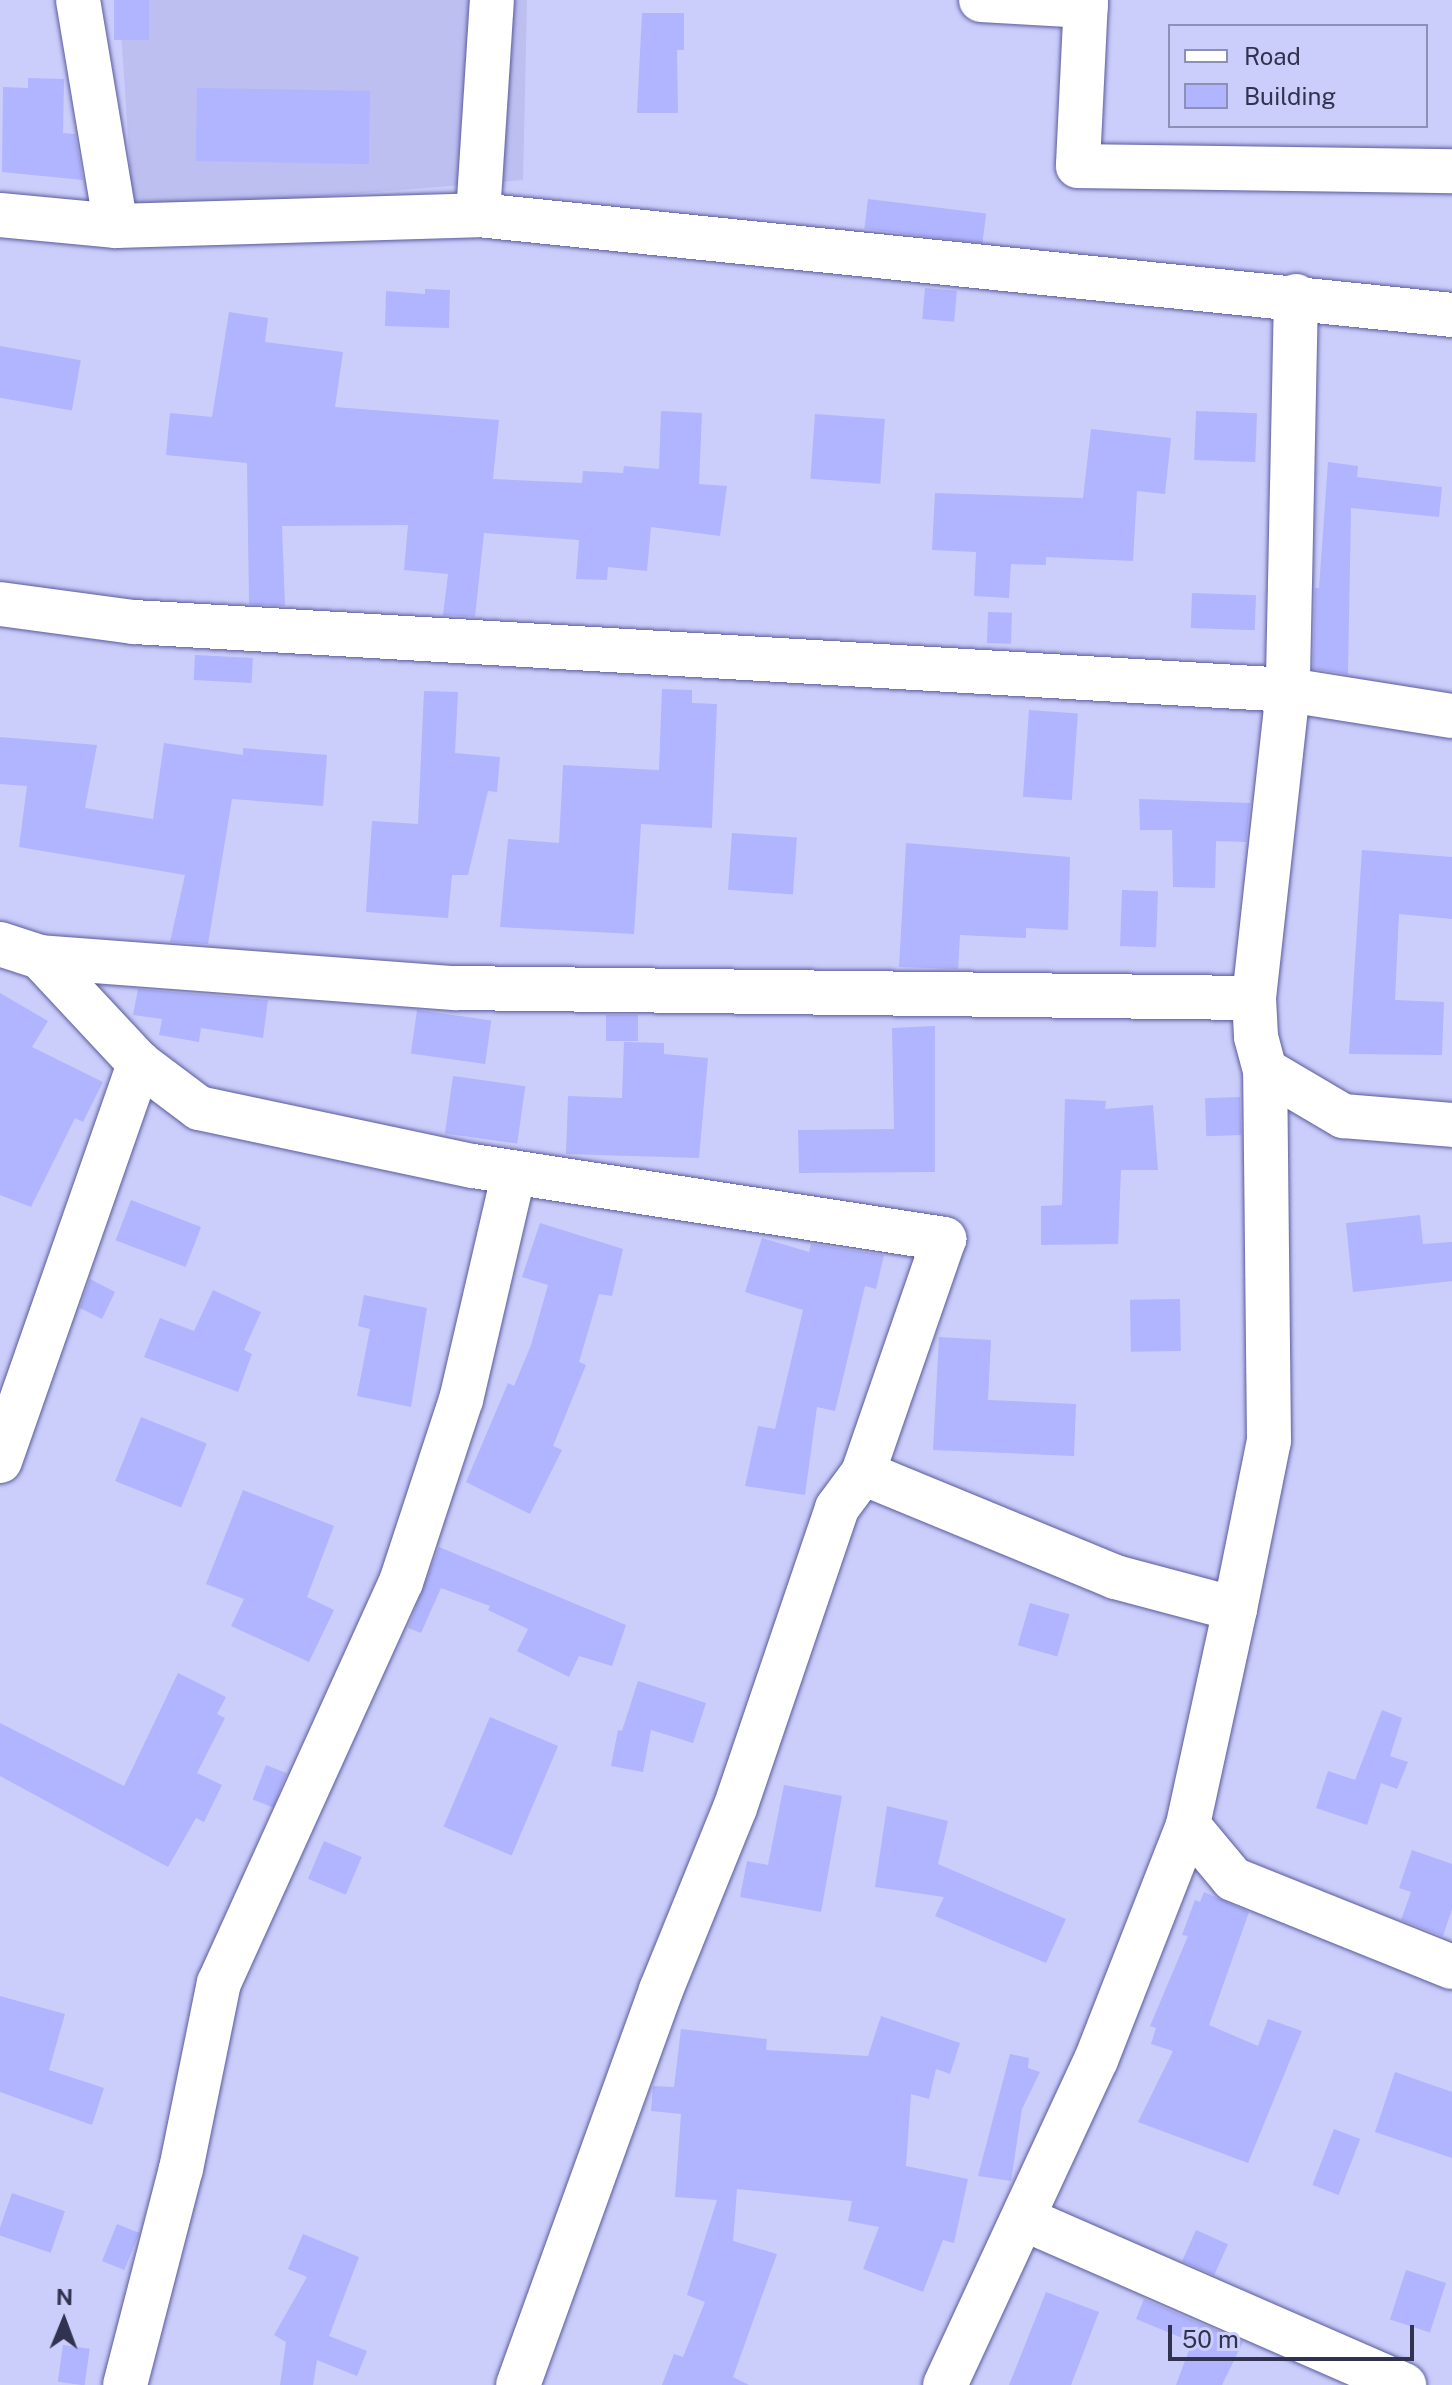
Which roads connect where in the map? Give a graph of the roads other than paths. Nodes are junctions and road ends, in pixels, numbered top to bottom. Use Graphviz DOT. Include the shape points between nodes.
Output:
graph roads {
  1 [pos="78,0"];
  2 [pos="492,0"];
  3 [pos="981,0"];
  4 [pos="1086,3"];
  5 [pos="1452,171"];
  6 [pos="0,215"];
  7 [pos="478,215"];
  8 [pos="116,226"];
  9 [pos="1296,296"];
  10 [pos="1452,315"];
  11 [pos="0,604"];
  12 [pos="1288,690"];
  13 [pos="1452,716"];
  14 [pos="20,951"];
  15 [pos="1254,998"];
  16 [pos="139,1063"];
  17 [pos="1265,1070"];
  18 [pos="1452,1125"];
  19 [pos="514,1173"];
  20 [pos="0,1461"];
  21 [pos="863,1473"];
  22 [pos="1235,1609"];
  23 [pos="1188,1825"];
  24 [pos="1169,1873"];
  25 [pos="1233,1879"];
  26 [pos="1452,1967"];
  27 [pos="1024,2219"];
  28 [pos="125,2385"];
  29 [pos="518,2385"];
  30 [pos="945,2385"];
  31 [pos="1404,2385"];
  1 -- 8 [label="street"];
  2 -- 7 [label="street"];
  3 -- 4 [label="street"];
  4 -- 5 [label="street" via="1078,166"];
  6 -- 8 [label="street"];
  7 -- 8 [label="street"];
  7 -- 9 [label="street"];
  9 -- 10 [label="street"];
  9 -- 12 [label="street"];
  11 -- 12 [label="street" via="134,622"];
  12 -- 13 [label="street"];
  12 -- 15 [label="street"];
  14 -- 15 [label="street" via="455,988"];
  14 -- 16 [label="street"];
  15 -- 17 [label="street"];
  16 -- 19 [label="street" via="199,1108"];
  16 -- 20 [label="street"];
  17 -- 18 [label="street" via="1343,1116"];
  17 -- 22 [label="street" via="1269,1441"];
  19 -- 21 [label="street" via="944,1239"];
  19 -- 28 [label="street" via="461,1400 401,1582 219,1983 181,2169"];
  21 -- 22 [label="street" via="1115,1577"];
  21 -- 29 [label="street" via="837,1508 735,1808 661,1990"];
  22 -- 23 [label="street"];
  23 -- 24 [label="street"];
  23 -- 25 [label="street"];
  24 -- 25 [label="street"];
  24 -- 27 [label="street" via="1096,2060"];
  25 -- 26 [label="street"];
  27 -- 30 [label="street"];
  27 -- 31 [label="street"];
}
